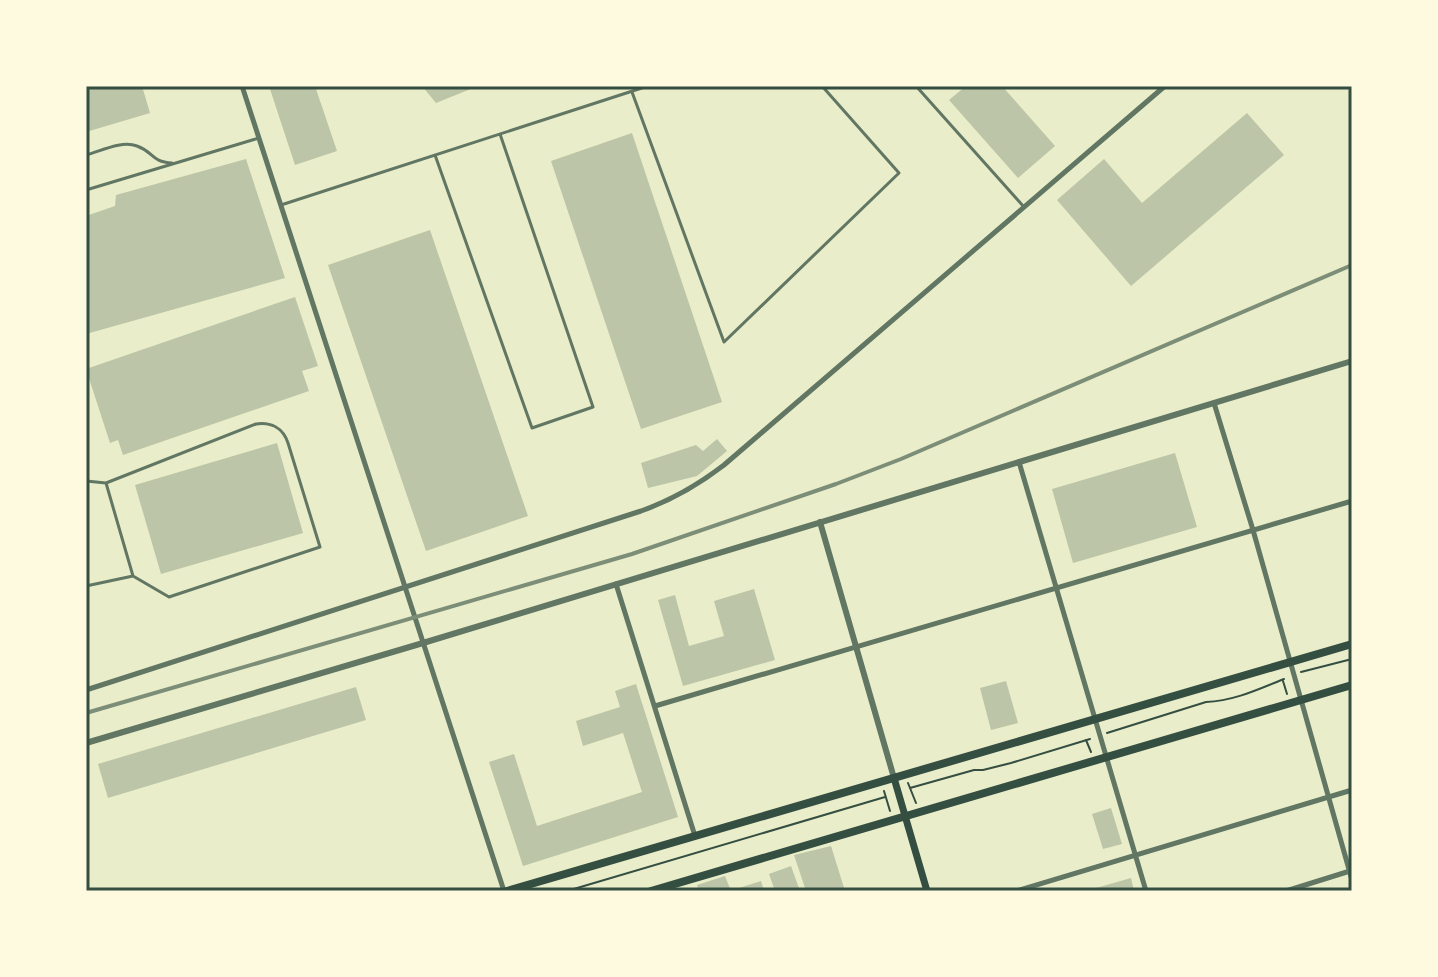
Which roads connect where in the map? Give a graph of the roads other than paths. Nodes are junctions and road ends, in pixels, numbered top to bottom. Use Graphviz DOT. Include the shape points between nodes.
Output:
graph roads {
  1 [pos="242,86"];
  2 [pos="648,86"];
  3 [pos="822,86"];
  4 [pos="916,86"];
  5 [pos="1165,86"];
  6 [pos="632,92"];
  7 [pos="500,134"];
  8 [pos="259,138"];
  9 [pos="86,155"];
  10 [pos="435,155"];
  11 [pos="176,163"];
  12 [pos="86,190"];
  13 [pos="281,205"];
  14 [pos="1024,207"];
  15 [pos="1352,361"];
  16 [pos="1214,403"];
  17 [pos="1019,462"];
  18 [pos="86,481"];
  19 [pos="106,483"];
  20 [pos="1352,501"];
  21 [pos="820,522"];
  22 [pos="1253,530"];
  23 [pos="133,576"];
  24 [pos="616,584"];
  25 [pos="86,586"];
  26 [pos="405,586"];
  27 [pos="1056,587"];
  28 [pos="423,643"];
  29 [pos="1352,644"];
  30 [pos="856,647"];
  31 [pos="1290,662"];
  32 [pos="1352,685"];
  33 [pos="86,690"];
  34 [pos="1301,700"];
  35 [pos="655,706"];
  36 [pos="1095,719"];
  37 [pos="86,743"];
  38 [pos="1106,757"];
  39 [pos="894,778"];
  40 [pos="1352,790"];
  41 [pos="1328,798"];
  42 [pos="905,816"];
  43 [pos="695,836"];
  44 [pos="1135,854"];
  45 [pos="1351,871"];
  46 [pos="1352,880"];
  47 [pos="505,891"];
  48 [pos="651,891"];
  49 [pos="927,891"];
  50 [pos="1016,891"];
  51 [pos="1146,891"];
  52 [pos="1286,891"];
  1 -- 8 [label="street"];
  2 -- 6 [label="lane"];
  3 -- 6 [label="lane" via="899,173 724,342"];
  4 -- 14 [label="lane"];
  5 -- 14 [label="street"];
  6 -- 7 [label="lane"];
  7 -- 10 [label="lane"];
  7 -- 10 [label="lane" via="593,407 532,428"];
  8 -- 11 [label="lane"];
  8 -- 13 [label="street"];
  9 -- 11 [label="lane" via="127,144 160,162"];
  10 -- 13 [label="lane"];
  11 -- 12 [label="lane"];
  13 -- 26 [label="street"];
  14 -- 26 [label="street" via="693,488 650,508"];
  15 -- 16 [label="street"];
  16 -- 17 [label="street"];
  16 -- 22 [label="street"];
  17 -- 21 [label="street"];
  17 -- 27 [label="street"];
  18 -- 19 [label="lane"];
  19 -- 23 [label="lane"];
  19 -- 23 [label="lane" via="256,424 269,424 286,438 320,547 169,597"];
  20 -- 22 [label="street"];
  21 -- 24 [label="street"];
  21 -- 30 [label="street"];
  22 -- 27 [label="street"];
  22 -- 31 [label="street"];
  23 -- 25 [label="lane"];
  24 -- 28 [label="street"];
  24 -- 35 [label="street"];
  26 -- 28 [label="street"];
  26 -- 33 [label="street"];
  27 -- 30 [label="street"];
  27 -- 36 [label="street"];
  28 -- 37 [label="street"];
  28 -- 47 [label="street"];
  29 -- 31 [label="main road"];
  30 -- 35 [label="street"];
  30 -- 39 [label="street"];
  31 -- 34 [label="street"];
  31 -- 36 [label="main road"];
  32 -- 34 [label="main road"];
  34 -- 38 [label="main road"];
  34 -- 41 [label="street"];
  35 -- 43 [label="street"];
  36 -- 38 [label="street"];
  36 -- 39 [label="main road"];
  38 -- 42 [label="main road"];
  38 -- 44 [label="street"];
  39 -- 42 [label="main road"];
  39 -- 43 [label="main road"];
  40 -- 41 [label="street"];
  41 -- 44 [label="street"];
  41 -- 45 [label="street"];
  42 -- 48 [label="main road"];
  42 -- 49 [label="main road"];
  43 -- 47 [label="main road"];
  44 -- 50 [label="street"];
  44 -- 51 [label="street"];
  45 -- 46 [label="street"];
  45 -- 52 [label="street"];
}
